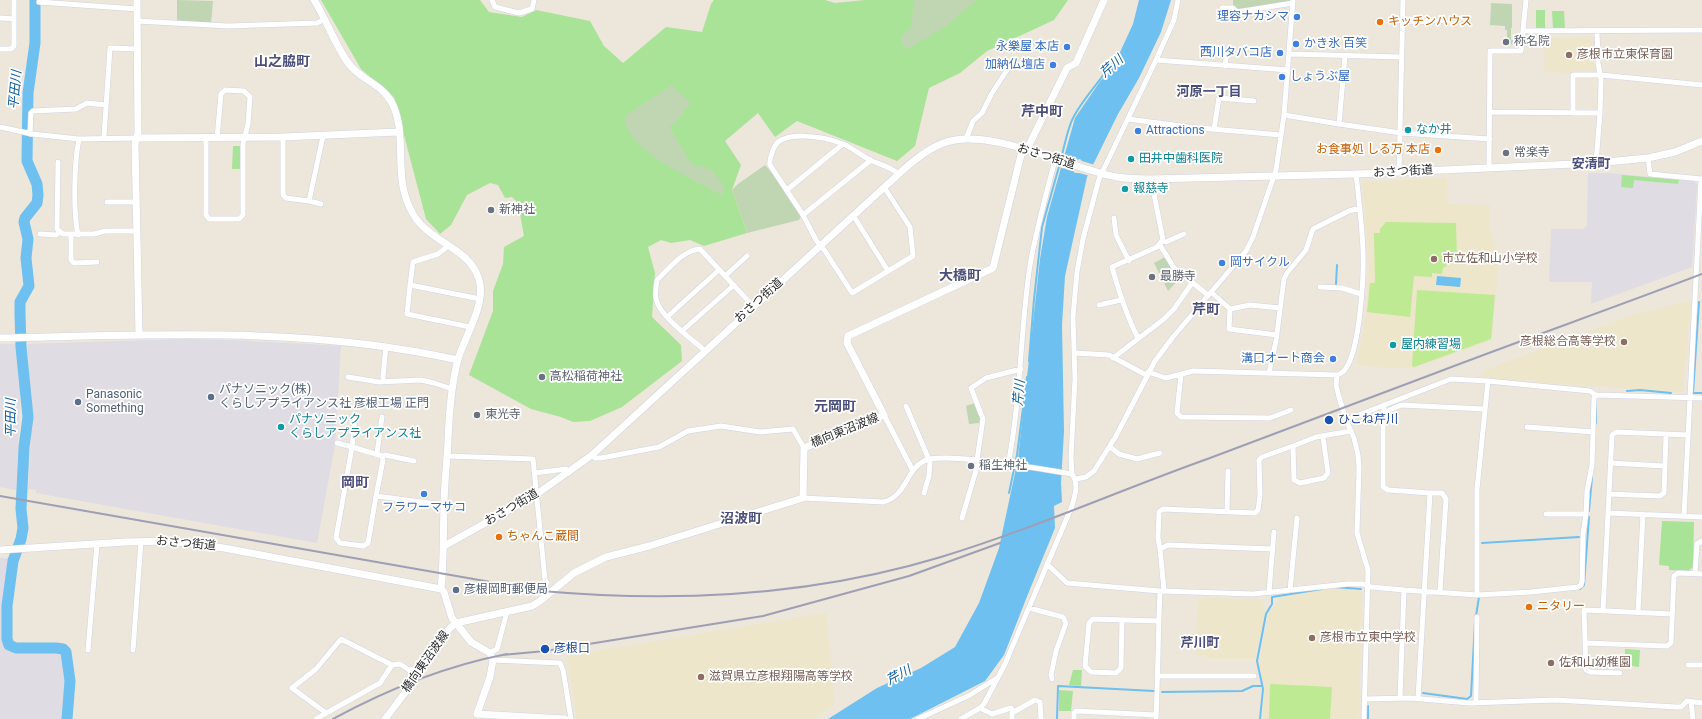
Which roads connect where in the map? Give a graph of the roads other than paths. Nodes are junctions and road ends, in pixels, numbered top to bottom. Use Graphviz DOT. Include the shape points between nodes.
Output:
graph roads {
  1 [pos="14,0"];
  2 [pos="137,0"];
  3 [pos="314,0"];
  4 [pos="492,0"];
  5 [pos="534,0"];
  6 [pos="1104,0"];
  7 [pos="1178,0"];
  8 [pos="1403,0"];
  9 [pos="1526,0"];
  10 [pos="39,2"];
  11 [pos="1293,2"];
  12 [pos="1222,8"];
  13 [pos="137,9"];
  14 [pos="0,18"];
  15 [pos="14,19"];
  16 [pos="325,19"];
  17 [pos="137,21"];
  18 [pos="1441,21"];
  19 [pos="1403,22"];
  20 [pos="1524,30"];
  21 [pos="1702,30"];
  22 [pos="1596,31"];
  23 [pos="0,49"];
  24 [pos="137,49"];
  25 [pos="1227,51"];
  26 [pos="1290,54"];
  27 [pos="1344,56"];
  28 [pos="1402,57"];
  29 [pos="1156,60"];
  30 [pos="1011,64"];
  31 [pos="1225,66"];
  32 [pos="1288,70"];
  33 [pos="1601,75"];
  34 [pos="1702,85"];
  35 [pos="1254,101"];
  36 [pos="106,105"];
  37 [pos="1490,112"];
  38 [pos="1573,113"];
  39 [pos="1600,113"];
  40 [pos="1284,115"];
  41 [pos="1128,119"];
  42 [pos="1338,124"];
  43 [pos="0,127"];
  44 [pos="1214,129"];
  45 [pos="398,132"];
  46 [pos="28,133"];
  47 [pos="1401,133"];
  48 [pos="1282,135"];
  49 [pos="323,136"];
  50 [pos="104,137"];
  51 [pos="283,137"];
  52 [pos="137,138"];
  53 [pos="206,138"];
  54 [pos="218,138"];
  55 [pos="245,138"];
  56 [pos="79,139"];
  57 [pos="1490,139"];
  58 [pos="966,140"];
  59 [pos="1702,142"];
  60 [pos="843,144"];
  61 [pos="1024,150"];
  62 [pos="1648,158"];
  63 [pos="870,160"];
  64 [pos="58,162"];
  65 [pos="1056,162"];
  66 [pos="1596,163"];
  67 [pos="1489,168"];
  68 [pos="1399,172"];
  69 [pos="1099,173"];
  70 [pos="899,174"];
  71 [pos="1356,174"];
  72 [pos="1274,176"];
  73 [pos="1151,179"];
  74 [pos="1701,179"];
  75 [pos="884,187"];
  76 [pos="788,189"];
  77 [pos="309,201"];
  78 [pos="107,202"];
  79 [pos="136,202"];
  80 [pos="322,204"];
  81 [pos="1360,208"];
  82 [pos="803,215"];
  83 [pos="853,215"];
  84 [pos="1114,218"];
  85 [pos="137,231"];
  86 [pos="60,232"];
  87 [pos="40,234"];
  88 [pos="1184,234"];
  89 [pos="71,235"];
  90 [pos="78,235"];
  91 [pos="1161,243"];
  92 [pos="821,245"];
  93 [pos="448,246"];
  94 [pos="747,256"];
  95 [pos="1129,261"];
  96 [pos="97,262"];
  97 [pos="720,270"];
  98 [pos="888,271"];
  99 [pos="725,276"];
  100 [pos="1192,283"];
  101 [pos="410,285"];
  102 [pos="734,285"];
  103 [pos="1320,287"];
  104 [pos="1210,293"];
  105 [pos="1361,294"];
  106 [pos="480,299"];
  107 [pos="1121,300"];
  108 [pos="1099,305"];
  109 [pos="753,306"];
  110 [pos="1280,308"];
  111 [pos="1230,309"];
  112 [pos="667,317"];
  113 [pos="470,327"];
  114 [pos="682,331"];
  115 [pos="139,334"];
  116 [pos="1277,335"];
  117 [pos="0,338"];
  118 [pos="1138,338"];
  119 [pos="386,346"];
  120 [pos="705,350"];
  121 [pos="1075,353"];
  122 [pos="1113,358"];
  123 [pos="458,360"];
  124 [pos="1020,369"];
  125 [pos="1147,373"];
  126 [pos="1268,373"];
  127 [pos="1181,374"];
  128 [pos="1337,375"];
  129 [pos="348,377"];
  130 [pos="384,381"];
  131 [pos="1488,381"];
  132 [pos="452,389"];
  133 [pos="1596,395"];
  134 [pos="1689,397"];
  135 [pos="1702,398"];
  136 [pos="1384,405"];
  137 [pos="906,406"];
  138 [pos="1484,408"];
  139 [pos="1291,410"];
  140 [pos="1385,412"];
  141 [pos="884,415"];
  142 [pos="356,417"];
  143 [pos="382,417"];
  144 [pos="1346,420"];
  145 [pos="1527,427"];
  146 [pos="1351,431"];
  147 [pos="1593,432"];
  148 [pos="1666,435"];
  149 [pos="1688,435"];
  150 [pos="1323,437"];
  151 [pos="337,442"];
  152 [pos="1293,446"];
  153 [pos="352,447"];
  154 [pos="1110,447"];
  155 [pos="804,448"];
  156 [pos="1160,453"];
  157 [pos="379,454"];
  158 [pos="592,455"];
  159 [pos="447,456"];
  160 [pos="928,458"];
  161 [pos="978,460"];
  162 [pos="414,461"];
  163 [pos="1610,463"];
  164 [pos="1010,465"];
  165 [pos="1664,466"];
  166 [pos="913,470"];
  167 [pos="1228,471"];
  168 [pos="534,473"];
  169 [pos="569,473"];
  170 [pos="1069,473"];
  171 [pos="1076,479"];
  172 [pos="1430,492"];
  173 [pos="924,493"];
  174 [pos="1609,494"];
  175 [pos="536,495"];
  176 [pos="376,496"];
  177 [pos="803,498"];
  178 [pos="444,505"];
  179 [pos="1227,512"];
  180 [pos="1608,512"];
  181 [pos="1546,514"];
  182 [pos="1586,514"];
  183 [pos="1643,514"];
  184 [pos="1684,516"];
  185 [pos="1702,517"];
  186 [pos="962,518"];
  187 [pos="1297,518"];
  188 [pos="1274,532"];
  189 [pos="141,541"];
  190 [pos="1702,541"];
  191 [pos="97,544"];
  192 [pos="444,546"];
  193 [pos="1160,549"];
  194 [pos="1273,549"];
  195 [pos="0,550"];
  196 [pos="1047,564"];
  197 [pos="1696,574"];
  198 [pos="1702,574"];
  199 [pos="547,583"];
  200 [pos="1368,586"];
  201 [pos="441,588"];
  202 [pos="1162,590"];
  203 [pos="1290,590"];
  204 [pos="1404,590"];
  205 [pos="1269,592"];
  206 [pos="1423,592"];
  207 [pos="1440,592"];
  208 [pos="1477,595"];
  209 [pos="1029,608"];
  210 [pos="1603,611"];
  211 [pos="507,612"];
  212 [pos="1638,612"];
  213 [pos="1672,614"];
  214 [pos="1477,617"];
  215 [pos="1122,620"];
  216 [pos="1158,621"];
  217 [pos="456,623"];
  218 [pos="1585,643"];
  219 [pos="88,650"];
  220 [pos="132,650"];
  221 [pos="492,656"];
  222 [pos="392,665"];
  223 [pos="1688,665"];
  224 [pos="1702,666"];
  225 [pos="421,667"];
  226 [pos="1620,673"];
  227 [pos="1158,676"];
  228 [pos="1254,676"];
  229 [pos="997,678"];
  230 [pos="1052,679"];
  231 [pos="1365,698"];
  232 [pos="1400,698"];
  233 [pos="1418,698"];
  234 [pos="1691,702"];
  235 [pos="1476,703"];
  236 [pos="1702,703"];
  237 [pos="980,708"];
  238 [pos="1014,712"];
  239 [pos="326,713"];
  240 [pos="476,716"];
  241 [pos="993,717"];
  242 [pos="1156,717"];
  243 [pos="533,718"];
  244 [pos="316,719"];
  245 [pos="385,719"];
  246 [pos="565,719"];
  247 [pos="571,719"];
  248 [pos="918,719"];
  249 [pos="961,719"];
  250 [pos="1012,719"];
  251 [pos="1041,719"];
  252 [pos="1074,719"];
  253 [pos="1364,719"];
  254 [pos="1693,719"];
  1 -- 15 [label="street"];
  2 -- 13 [label="street"];
  3 -- 16 [label="street"];
  4 -- 5 [label="street" via="496,7 519,13 532,9"];
  6 -- 61 [label="street, 橋向東沼波線" via="1076,63 1067,68 1029,145"];
  7 -- 29 [label="street" via="1174,20"];
  8 -- 19 [label="street"];
  9 -- 20 [label="street"];
  10 -- 13 [label="street"];
  11 -- 12 [label="street" via="1236,12 1233,8"];
  11 -- 26 [label="street"];
  13 -- 17 [label="street"];
  14 -- 15 [label="street"];
  15 -- 23 [label="street" via="14,46 11,49"];
  16 -- 17 [label="street" via="311,23 228,26"];
  16 -- 45 [label="street" via="348,63 360,75 380,88 392,103"];
  17 -- 24 [label="street"];
  18 -- 19 [label="street"];
  19 -- 28 [label="street"];
  20 -- 22 [label="street"];
  20 -- 37 [label="street" via="1521,51 1490,50"];
  21 -- 22 [label="street"];
  22 -- 33 [label="street"];
  24 -- 36 [label="street" via="110,48"];
  24 -- 52 [label="street"];
  25 -- 31 [label="street"];
  26 -- 27 [label="street"];
  26 -- 32 [label="street"];
  27 -- 28 [label="street"];
  27 -- 42 [label="street"];
  28 -- 47 [label="street"];
  29 -- 31 [label="street"];
  29 -- 41 [label="street"];
  30 -- 58 [label="street" via="982,113 973,121"];
  31 -- 32 [label="street"];
  32 -- 40 [label="street"];
  33 -- 34 [label="street"];
  33 -- 38 [label="street" via="1573,74"];
  33 -- 39 [label="street"];
  35 -- 44 [label="street" via="1219,98"];
  36 -- 46 [label="street" via="87,103 76,109 33,111 30,113"];
  36 -- 50 [label="street"];
  37 -- 38 [label="street"];
  37 -- 57 [label="street"];
  38 -- 39 [label="street"];
  39 -- 66 [label="street"];
  40 -- 42 [label="street"];
  40 -- 48 [label="street"];
  41 -- 44 [label="street"];
  41 -- 69 [label="street"];
  42 -- 47 [label="street"];
  43 -- 46 [label="street"];
  44 -- 48 [label="street"];
  45 -- 49 [label="street"];
  45 -- 93 [label="street" via="400,173 405,198 420,224"];
  46 -- 56 [label="street"];
  47 -- 57 [label="street"];
  47 -- 68 [label="street"];
  48 -- 72 [label="street"];
  49 -- 51 [label="street"];
  49 -- 77 [label="street"];
  50 -- 52 [label="street"];
  50 -- 56 [label="street"];
  51 -- 55 [label="street"];
  51 -- 77 [label="street" via="283,195 286,198"];
  52 -- 53 [label="street"];
  52 -- 79 [label="street"];
  53 -- 54 [label="street"];
  53 -- 55 [label="street" via="206,215 210,219 239,219 243,215"];
  54 -- 55 [label="street"];
  54 -- 55 [label="street" via="220,94 225,90 244,91 250,96"];
  56 -- 90 [label="street" via="76,152 75,209"];
  57 -- 67 [label="street"];
  58 -- 61 [label="street, おさつ街道" via="984,140"];
  58 -- 70 [label="street, おさつ街道" via="954,140 937,146"];
  59 -- 62 [label="street, おさつ街道"];
  60 -- 63 [label="street"];
  60 -- 76 [label="street"];
  60 -- 76 [label="street" via="818,137 797,136 780,141 774,147 769,160"];
  61 -- 65 [label="street, おさつ街道"];
  61 -- 141 [label="street, 橋向東沼波線" via="993,268 848,336 847,343"];
  62 -- 66 [label="street, おさつ街道"];
  62 -- 74 [label="street" via="1650,174"];
  63 -- 70 [label="street" via="892,168"];
  63 -- 82 [label="street"];
  64 -- 86 [label="street" via="57,229"];
  65 -- 69 [label="street, おさつ街道"];
  65 -- 124 [label="street" via="1039,218 1030,266"];
  66 -- 67 [label="street, おさつ街道"];
  67 -- 68 [label="street, おさつ街道"];
  68 -- 71 [label="street, おさつ街道"];
  69 -- 73 [label="street, おさつ街道" via="1131,179"];
  69 -- 121 [label="street" via="1077,272 1073,317"];
  70 -- 75 [label="street, おさつ街道"];
  71 -- 72 [label="street, おさつ街道"];
  71 -- 81 [label="street"];
  72 -- 73 [label="street, おさつ街道"];
  72 -- 104 [label="street" via="1246,251"];
  73 -- 91 [label="street"];
  74 -- 134 [label="street"];
  75 -- 83 [label="street, おさつ街道"];
  75 -- 98 [label="street" via="910,227 913,256"];
  76 -- 82 [label="street"];
  77 -- 80 [label="street"];
  78 -- 79 [label="street"];
  79 -- 85 [label="street"];
  81 -- 105 [label="street" via="1363,253"];
  81 -- 110 [label="street" via="1313,229 1306,250 1284,279"];
  82 -- 92 [label="street"];
  83 -- 92 [label="street, おさつ街道"];
  83 -- 98 [label="street"];
  84 -- 95 [label="street" via="1116,234"];
  85 -- 90 [label="street" via="105,231"];
  85 -- 115 [label="street"];
  86 -- 87 [label="street" via="56,235"];
  86 -- 89 [label="street"];
  88 -- 91 [label="street"];
  89 -- 90 [label="street"];
  89 -- 96 [label="street" via="71,260 74,263"];
  91 -- 95 [label="street"];
  91 -- 100 [label="street" via="1174,268"];
  92 -- 98 [label="street" via="852,293"];
  92 -- 109 [label="street, おさつ街道"];
  93 -- 101 [label="street" via="438,254 413,262"];
  93 -- 106 [label="street" via="468,260 476,270"];
  94 -- 99 [label="street"];
  95 -- 107 [label="street" via="1112,267"];
  97 -- 99 [label="street"];
  97 -- 112 [label="street"];
  97 -- 112 [label="street" via="700,249 692,250 683,256 656,280 656,300"];
  99 -- 102 [label="street"];
  100 -- 104 [label="street"];
  100 -- 118 [label="street" via="1174,309"];
  101 -- 106 [label="street"];
  101 -- 113 [label="street" via="407,314"];
  102 -- 109 [label="street"];
  102 -- 114 [label="street"];
  103 -- 105 [label="street" via="1342,288"];
  104 -- 111 [label="street"];
  104 -- 125 [label="street"];
  105 -- 128 [label="street" via="1353,352 1346,368"];
  106 -- 113 [label="street"];
  107 -- 108 [label="street"];
  107 -- 118 [label="street"];
  109 -- 120 [label="street, おさつ街道"];
  110 -- 111 [label="street" via="1250,305"];
  110 -- 116 [label="street"];
  111 -- 116 [label="street" via="1229,329"];
  112 -- 114 [label="street"];
  113 -- 123 [label="street"];
  114 -- 120 [label="street"];
  115 -- 117 [label="street"];
  115 -- 119 [label="street" via="207,333 295,337"];
  116 -- 126 [label="street"];
  118 -- 122 [label="street"];
  119 -- 123 [label="street"];
  119 -- 130 [label="street"];
  120 -- 158 [label="street, おさつ街道"];
  121 -- 122 [label="street" via="1109,355"];
  121 -- 170 [label="street"];
  122 -- 125 [label="street"];
  123 -- 132 [label="street"];
  124 -- 161 [label="street" via="986,378 971,388 984,419"];
  124 -- 164 [label="street"];
  125 -- 127 [label="street" via="1166,378"];
  125 -- 154 [label="street"];
  126 -- 127 [label="street" via="1193,371"];
  126 -- 128 [label="street"];
  127 -- 139 [label="street" via="1178,413 1181,417 1270,418"];
  128 -- 144 [label="street" via="1336,385"];
  129 -- 130 [label="street"];
  130 -- 132 [label="street" via="421,380"];
  131 -- 133 [label="street" via="1590,391"];
  131 -- 136 [label="street" via="1451,379"];
  131 -- 138 [label="street"];
  132 -- 159 [label="street"];
  133 -- 134 [label="street"];
  133 -- 147 [label="street"];
  134 -- 135 [label="street"];
  134 -- 149 [label="street"];
  136 -- 140 [label="street"];
  136 -- 144 [label="street"];
  137 -- 160 [label="street"];
  138 -- 140 [label="street" via="1400,406"];
  138 -- 208 [label="street" via="1477,489"];
  140 -- 172 [label="street" via="1382,432 1383,487 1388,490"];
  141 -- 155 [label="street, 橋向東沼波線"];
  141 -- 166 [label="street"];
  142 -- 153 [label="street"];
  143 -- 157 [label="street"];
  144 -- 146 [label="street"];
  145 -- 147 [label="street"];
  146 -- 150 [label="street"];
  146 -- 200 [label="street" via="1360,468 1357,534 1367,563"];
  147 -- 182 [label="street"];
  148 -- 149 [label="street"];
  148 -- 163 [label="street" via="1616,432 1612,435"];
  148 -- 165 [label="street"];
  149 -- 184 [label="street"];
  150 -- 152 [label="street"];
  150 -- 152 [label="street" via="1328,473 1324,478 1300,482 1294,480"];
  151 -- 153 [label="street"];
  152 -- 179 [label="street" via="1259,460 1258,510 1255,513"];
  153 -- 157 [label="street"];
  153 -- 176 [label="street" via="336,538 340,543 364,546 368,543"];
  154 -- 156 [label="street" via="1119,454 1137,459"];
  154 -- 171 [label="street" via="1090,475"];
  155 -- 158 [label="street" via="793,429 760,432 721,426 688,431 659,447 601,458"];
  155 -- 177 [label="street, 橋向東沼波線"];
  157 -- 162 [label="street"];
  157 -- 176 [label="street" via="383,460"];
  158 -- 169 [label="street, おさつ街道"];
  159 -- 168 [label="street" via="533,459"];
  159 -- 178 [label="street"];
  160 -- 161 [label="street"];
  160 -- 166 [label="street"];
  160 -- 173 [label="street" via="931,468"];
  161 -- 164 [label="street"];
  161 -- 186 [label="street"];
  163 -- 165 [label="street"];
  163 -- 174 [label="street"];
  164 -- 170 [label="street"];
  165 -- 174 [label="street" via="1664,493 1660,496"];
  166 -- 177 [label="street" via="902,491 891,500 883,502"];
  167 -- 179 [label="street"];
  168 -- 169 [label="street" via="566,469"];
  168 -- 175 [label="street"];
  169 -- 175 [label="street, おさつ街道"];
  170 -- 171 [label="street"];
  171 -- 196 [label="street" via="1072,506"];
  172 -- 206 [label="street"];
  172 -- 207 [label="street" via="1442,494 1446,499"];
  174 -- 180 [label="street"];
  175 -- 192 [label="street, おさつ街道"];
  175 -- 199 [label="street"];
  176 -- 178 [label="street"];
  177 -- 211 [label="street, 橋向東沼波線" via="606,557 574,573 532,606"];
  178 -- 192 [label="street"];
  179 -- 193 [label="street" via="1163,509 1159,512"];
  180 -- 183 [label="street"];
  180 -- 210 [label="street"];
  181 -- 182 [label="street"];
  182 -- 208 [label="street" via="1581,585 1531,592"];
  183 -- 184 [label="street"];
  183 -- 212 [label="street"];
  184 -- 185 [label="street"];
  187 -- 203 [label="street"];
  188 -- 194 [label="street"];
  189 -- 191 [label="street, おさつ街道"];
  189 -- 201 [label="street, おさつ街道" via="169,541 224,548"];
  189 -- 220 [label="street"];
  190 -- 197 [label="street" via="1697,544"];
  191 -- 195 [label="street, おさつ街道"];
  191 -- 219 [label="street"];
  192 -- 201 [label="street"];
  193 -- 194 [label="street" via="1168,545"];
  193 -- 202 [label="street"];
  194 -- 205 [label="street"];
  196 -- 202 [label="street" via="1068,583"];
  196 -- 209 [label="street"];
  197 -- 198 [label="street"];
  197 -- 213 [label="street" via="1678,573 1674,576"];
  200 -- 203 [label="street" via="1347,584"];
  200 -- 204 [label="street"];
  200 -- 231 [label="street"];
  201 -- 217 [label="street"];
  202 -- 205 [label="street" via="1225,594"];
  202 -- 216 [label="street"];
  203 -- 205 [label="street"];
  204 -- 206 [label="street"];
  204 -- 232 [label="street"];
  206 -- 207 [label="street"];
  206 -- 233 [label="street" via="1423,636"];
  207 -- 208 [label="street"];
  209 -- 229 [label="street"];
  209 -- 230 [label="street" via="1063,618 1066,623 1056,651"];
  210 -- 212 [label="street"];
  210 -- 218 [label="street" via="1584,610"];
  211 -- 217 [label="street, 橋向東沼波線"];
  211 -- 221 [label="street" via="497,649"];
  212 -- 213 [label="street"];
  213 -- 218 [label="street" via="1671,643 1667,646"];
  214 -- 235 [label="street"];
  215 -- 215 [label="street" via="1093,619 1089,622 1085,666 1091,672 1116,673 1121,668"];
  215 -- 216 [label="street"];
  216 -- 227 [label="street"];
  217 -- 221 [label="street" via="471,642"];
  217 -- 225 [label="street, 橋向東沼波線" via="434,646"];
  218 -- 226 [label="street" via="1586,670"];
  221 -- 240 [label="street" via="490,677"];
  221 -- 247 [label="street" via="560,663"];
  222 -- 225 [label="street" via="400,664 409,670"];
  222 -- 239 [label="street" via="380,683"];
  222 -- 239 [label="street" via="341,639 316,669 292,688"];
  223 -- 224 [label="street"];
  225 -- 245 [label="street, 橋向東沼波線" via="414,681"];
  227 -- 228 [label="street"];
  227 -- 242 [label="street"];
  229 -- 237 [label="street" via="990,695"];
  229 -- 248 [label="street" via="970,695"];
  231 -- 232 [label="street"];
  231 -- 253 [label="street"];
  232 -- 233 [label="street"];
  233 -- 235 [label="street"];
  234 -- 235 [label="street" via="1687,701 1681,707 1556,700"];
  234 -- 236 [label="street"];
  234 -- 254 [label="street"];
  237 -- 241 [label="street"];
  237 -- 249 [label="street"];
  238 -- 241 [label="street" via="1011,708"];
  238 -- 250 [label="street"];
  238 -- 251 [label="street" via="1038,700 1041,705"];
  239 -- 244 [label="street"];
  240 -- 243 [label="street"];
  242 -- 252 [label="street" via="1076,711"];
  243 -- 246 [label="street"];
}
